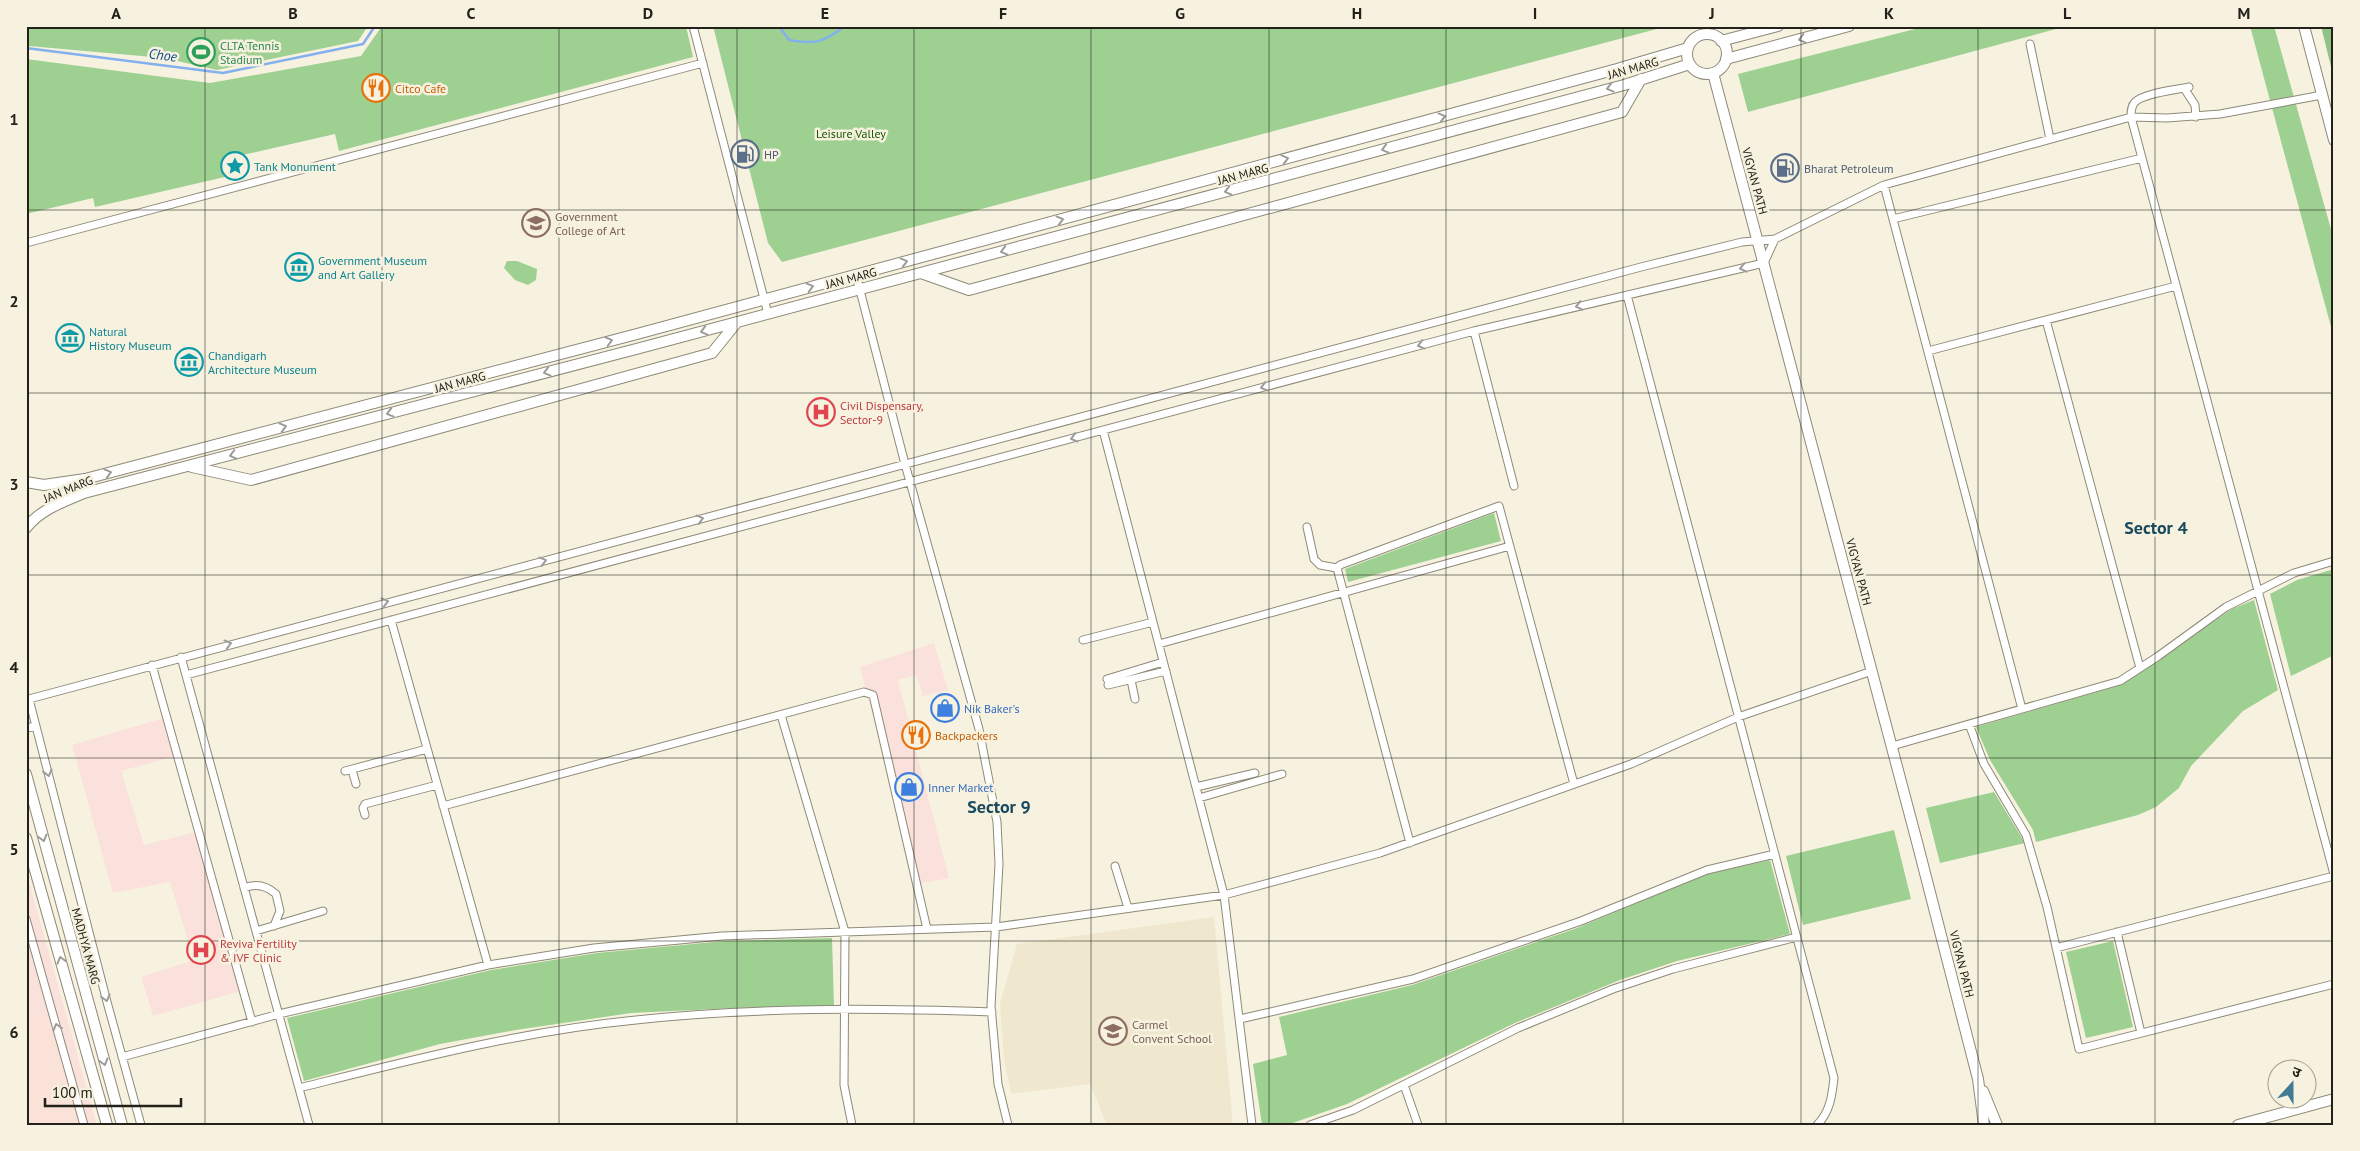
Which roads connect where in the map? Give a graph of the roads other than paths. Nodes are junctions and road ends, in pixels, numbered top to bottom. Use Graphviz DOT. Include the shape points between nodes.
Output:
graph roads {
  1 [pos="693,26"];
  2 [pos="1778,26"];
  3 [pos="1849,26"];
  4 [pos="2304,26"];
  5 [pos="1700,31"];
  6 [pos="1722,41"];
  7 [pos="2030,44"];
  8 [pos="1688,48"];
  9 [pos="1726,59"];
  10 [pos="703,63"];
  11 [pos="1690,64"];
  12 [pos="1713,73"];
  13 [pos="1641,80"];
  14 [pos="2322,95"];
  15 [pos="2196,116"];
  16 [pos="2131,117"];
  17 [pos="2050,139"];
  18 [pos="2334,140"];
  19 [pos="2142,158"];
  20 [pos="1884,184"];
  21 [pos="1893,219"];
  22 [pos="1758,239"];
  23 [pos="1776,239"];
  24 [pos="26,243"];
  25 [pos="1764,264"];
  26 [pos="921,273"];
  27 [pos="856,275"];
  28 [pos="2176,286"];
  29 [pos="860,289"];
  30 [pos="1627,294"];
  31 [pos="764,300"];
  32 [pos="768,314"];
  33 [pos="2046,320"];
  34 [pos="737,322"];
  35 [pos="1474,331"];
  36 [pos="1928,351"];
  37 [pos="1103,430"];
  38 [pos="905,464"];
  39 [pos="188,466"];
  40 [pos="26,482"];
  41 [pos="910,482"];
  42 [pos="1514,486"];
  43 [pos="1307,527"];
  44 [pos="26,528"];
  45 [pos="1510,546"];
  46 [pos="2334,561"];
  47 [pos="1337,568"];
  48 [pos="2258,591"];
  49 [pos="1343,594"];
  50 [pos="391,620"];
  51 [pos="1153,622"];
  52 [pos="1083,640"];
  53 [pos="1159,644"];
  54 [pos="181,657"];
  55 [pos="1164,662"];
  56 [pos="152,665"];
  57 [pos="2140,668"];
  58 [pos="1166,671"];
  59 [pos="1872,671"];
  60 [pos="186,675"];
  61 [pos="1131,680"];
  62 [pos="1135,699"];
  63 [pos="2022,709"];
  64 [pos="781,715"];
  65 [pos="1738,717"];
  66 [pos="1968,724"];
  67 [pos="36,726"];
  68 [pos="26,728"];
  69 [pos="1892,746"];
  70 [pos="427,749"];
  71 [pos="26,774"];
  72 [pos="1255,774"];
  73 [pos="1282,774"];
  74 [pos="356,784"];
  75 [pos="1574,784"];
  76 [pos="437,785"];
  77 [pos="1196,787"];
  78 [pos="1199,798"];
  79 [pos="443,806"];
  80 [pos="365,814"];
  81 [pos="26,838"];
  82 [pos="1410,843"];
  83 [pos="1774,854"];
  84 [pos="1115,866"];
  85 [pos="2334,875"];
  86 [pos="244,888"];
  87 [pos="1224,895"];
  88 [pos="1128,908"];
  89 [pos="323,911"];
  90 [pos="26,919"];
  91 [pos="274,926"];
  92 [pos="996,927"];
  93 [pos="927,929"];
  94 [pos="256,931"];
  95 [pos="845,932"];
  96 [pos="2117,932"];
  97 [pos="1796,937"];
  98 [pos="2056,948"];
  99 [pos="488,965"];
  100 [pos="2334,984"];
  101 [pos="843,1010"];
  102 [pos="992,1012"];
  103 [pos="279,1014"];
  104 [pos="1240,1019"];
  105 [pos="252,1022"];
  106 [pos="2141,1033"];
  107 [pos="122,1057"];
  108 [pos="1978,1078"];
  109 [pos="1404,1085"];
  110 [pos="299,1088"];
  111 [pos="2334,1099"];
  112 [pos="84,1125"];
  113 [pos="107,1125"];
  114 [pos="122,1125"];
  115 [pos="141,1125"];
  116 [pos="309,1125"];
  117 [pos="852,1125"];
  118 [pos="1008,1125"];
  119 [pos="1252,1125"];
  120 [pos="1310,1125"];
  121 [pos="1418,1125"];
  122 [pos="1817,1125"];
  123 [pos="1984,1125"];
  124 [pos="1997,1125"];
  125 [pos="2238,1125"];
  1 -- 10 [label="street"];
  2 -- 6 [label="main road"];
  3 -- 9 [label="main road, one-way"];
  4 -- 14 [label="main road"];
  5 -- 6 [label="main road"];
  5 -- 8 [label="main road"];
  6 -- 9 [label="main road"];
  7 -- 17 [label="street"];
  8 -- 11 [label="main road"];
  27 -- 8 [label="main road, JAN MARG, one-way"];
  9 -- 12 [label="main road" via="1722,67"];
  10 -- 24 [label="street"];
  10 -- 31 [label="street"];
  11 -- 12 [label="main road" via="1698,71"];
  11 -- 13 [label="main road, JAN MARG"];
  12 -- 22 [label="main road, VIGYAN PATH"];
  13 -- 26 [label="main road, JAN MARG, one-way"];
  13 -- 26 [label="main road" via="1622,112 969,290"];
  14 -- 15 [label="street" via="2255,109"];
  14 -- 18 [label="main road"];
  15 -- 16 [label="street"];
  15 -- 16 [label="street" via="2195,105 2186,87 2136,101"];
  16 -- 17 [label="street"];
  16 -- 19 [label="street"];
  17 -- 20 [label="street"];
  19 -- 21 [label="street"];
  19 -- 28 [label="street"];
  20 -- 21 [label="street"];
  20 -- 23 [label="street"];
  21 -- 36 [label="street"];
  22 -- 23 [label="street"];
  22 -- 25 [label="main road, VIGYAN PATH"];
  22 -- 38 [label="street" via="1641,267"];
  23 -- 25 [label="street"];
  25 -- 30 [label="street, one-way"];
  25 -- 59 [label="main road, VIGYAN PATH"];
  26 -- 29 [label="main road, JAN MARG"];
  27 -- 29 [label="street"];
  31 -- 27 [label="main road, JAN MARG, one-way"];
  28 -- 33 [label="street"];
  28 -- 48 [label="street"];
  29 -- 32 [label="main road, JAN MARG"];
  29 -- 38 [label="street"];
  30 -- 35 [label="street, one-way"];
  30 -- 65 [label="street"];
  31 -- 32 [label="street"];
  40 -- 31 [label="main road, JAN MARG, one-way" via="44,485 85,479"];
  32 -- 34 [label="main road, JAN MARG"];
  33 -- 36 [label="street"];
  33 -- 57 [label="street"];
  34 -- 39 [label="main road, JAN MARG, one-way"];
  34 -- 39 [label="main road" via="712,354 251,480"];
  35 -- 37 [label="street, one-way"];
  35 -- 42 [label="street"];
  36 -- 63 [label="street"];
  37 -- 41 [label="street, one-way"];
  37 -- 51 [label="street"];
  38 -- 41 [label="street"];
  54 -- 38 [label="street, one-way"];
  39 -- 44 [label="main road, JAN MARG" via="84,493 51,507 34,518"];
  41 -- 50 [label="street"];
  41 -- 92 [label="street" via="979,729 995,813 999,864"];
  43 -- 47 [label="street" via="1314,559"];
  45 -- 47 [label="street" via="1499,506 1340,564"];
  45 -- 49 [label="street"];
  45 -- 75 [label="street"];
  46 -- 48 [label="street" via="2294,573"];
  47 -- 49 [label="street"];
  48 -- 57 [label="street" via="2226,607"];
  48 -- 85 [label="street"];
  49 -- 53 [label="street"];
  49 -- 82 [label="street"];
  50 -- 60 [label="street"];
  50 -- 70 [label="street"];
  51 -- 52 [label="street"];
  51 -- 53 [label="street"];
  53 -- 55 [label="street"];
  54 -- 56 [label="street"];
  54 -- 60 [label="street"];
  55 -- 58 [label="street"];
  55 -- 61 [label="street" via="1108,682"];
  56 -- 67 [label="street" via="30,699"];
  56 -- 105 [label="street"];
  57 -- 63 [label="street" via="2120,681"];
  58 -- 61 [label="street"];
  58 -- 77 [label="street"];
  59 -- 65 [label="street"];
  59 -- 69 [label="main road, VIGYAN PATH"];
  60 -- 86 [label="street"];
  61 -- 62 [label="street"];
  63 -- 66 [label="street"];
  64 -- 79 [label="street"];
  64 -- 93 [label="street" via="864,692 873,695"];
  64 -- 95 [label="street"];
  65 -- 75 [label="street" via="1631,764"];
  65 -- 83 [label="street"];
  66 -- 69 [label="street"];
  66 -- 98 [label="street" via="1984,764 2026,835"];
  67 -- 68 [label="street"];
  67 -- 107 [label="street, one-way"];
  69 -- 108 [label="main road, VIGYAN PATH"];
  70 -- 74 [label="street" via="348,771"];
  70 -- 76 [label="street"];
  71 -- 114 [label="main road, MADHYA MARG, one-way"];
  72 -- 77 [label="street"];
  73 -- 78 [label="street"];
  75 -- 82 [label="street"];
  76 -- 79 [label="street"];
  76 -- 80 [label="street" via="365,804"];
  77 -- 78 [label="street"];
  78 -- 87 [label="street"];
  79 -- 99 [label="street"];
  113 -- 81 [label="main road, one-way"];
  82 -- 87 [label="street" via="1380,854"];
  83 -- 97 [label="street"];
  83 -- 104 [label="street" via="1707,870 1581,921 1413,979"];
  84 -- 88 [label="street"];
  85 -- 96 [label="street"];
  86 -- 91 [label="street" via="264,886 276,894 280,911"];
  86 -- 94 [label="street"];
  87 -- 88 [label="street"];
  87 -- 104 [label="street"];
  88 -- 92 [label="street"];
  89 -- 91 [label="street"];
  112 -- 90 [label="street, one-way"];
  91 -- 94 [label="street"];
  92 -- 93 [label="street"];
  92 -- 102 [label="street"];
  93 -- 95 [label="street"];
  94 -- 103 [label="street"];
  95 -- 99 [label="street" via="722,936 594,948"];
  95 -- 101 [label="street"];
  96 -- 98 [label="street"];
  96 -- 106 [label="street"];
  97 -- 109 [label="street" via="1673,969 1613,989 1518,1028"];
  97 -- 122 [label="street" via="1834,1078 1832,1099 1825,1117"];
  98 -- 106 [label="street" via="2079,1049"];
  99 -- 103 [label="street"];
  100 -- 106 [label="street"];
  101 -- 102 [label="street"];
  101 -- 110 [label="street" via="760,1011 646,1019 536,1034 454,1049"];
  101 -- 117 [label="street" via="844,1085"];
  102 -- 118 [label="street" via="998,1084"];
  103 -- 105 [label="street"];
  103 -- 110 [label="street"];
  104 -- 119 [label="street"];
  105 -- 107 [label="street"];
  107 -- 115 [label="street"];
  108 -- 123 [label="main road, VIGYAN PATH"];
  108 -- 124 [label="main road, VIGYAN PATH"];
  109 -- 120 [label="street" via="1353,1110"];
  109 -- 121 [label="street"];
  110 -- 116 [label="street"];
  111 -- 125 [label="main road"];
}
